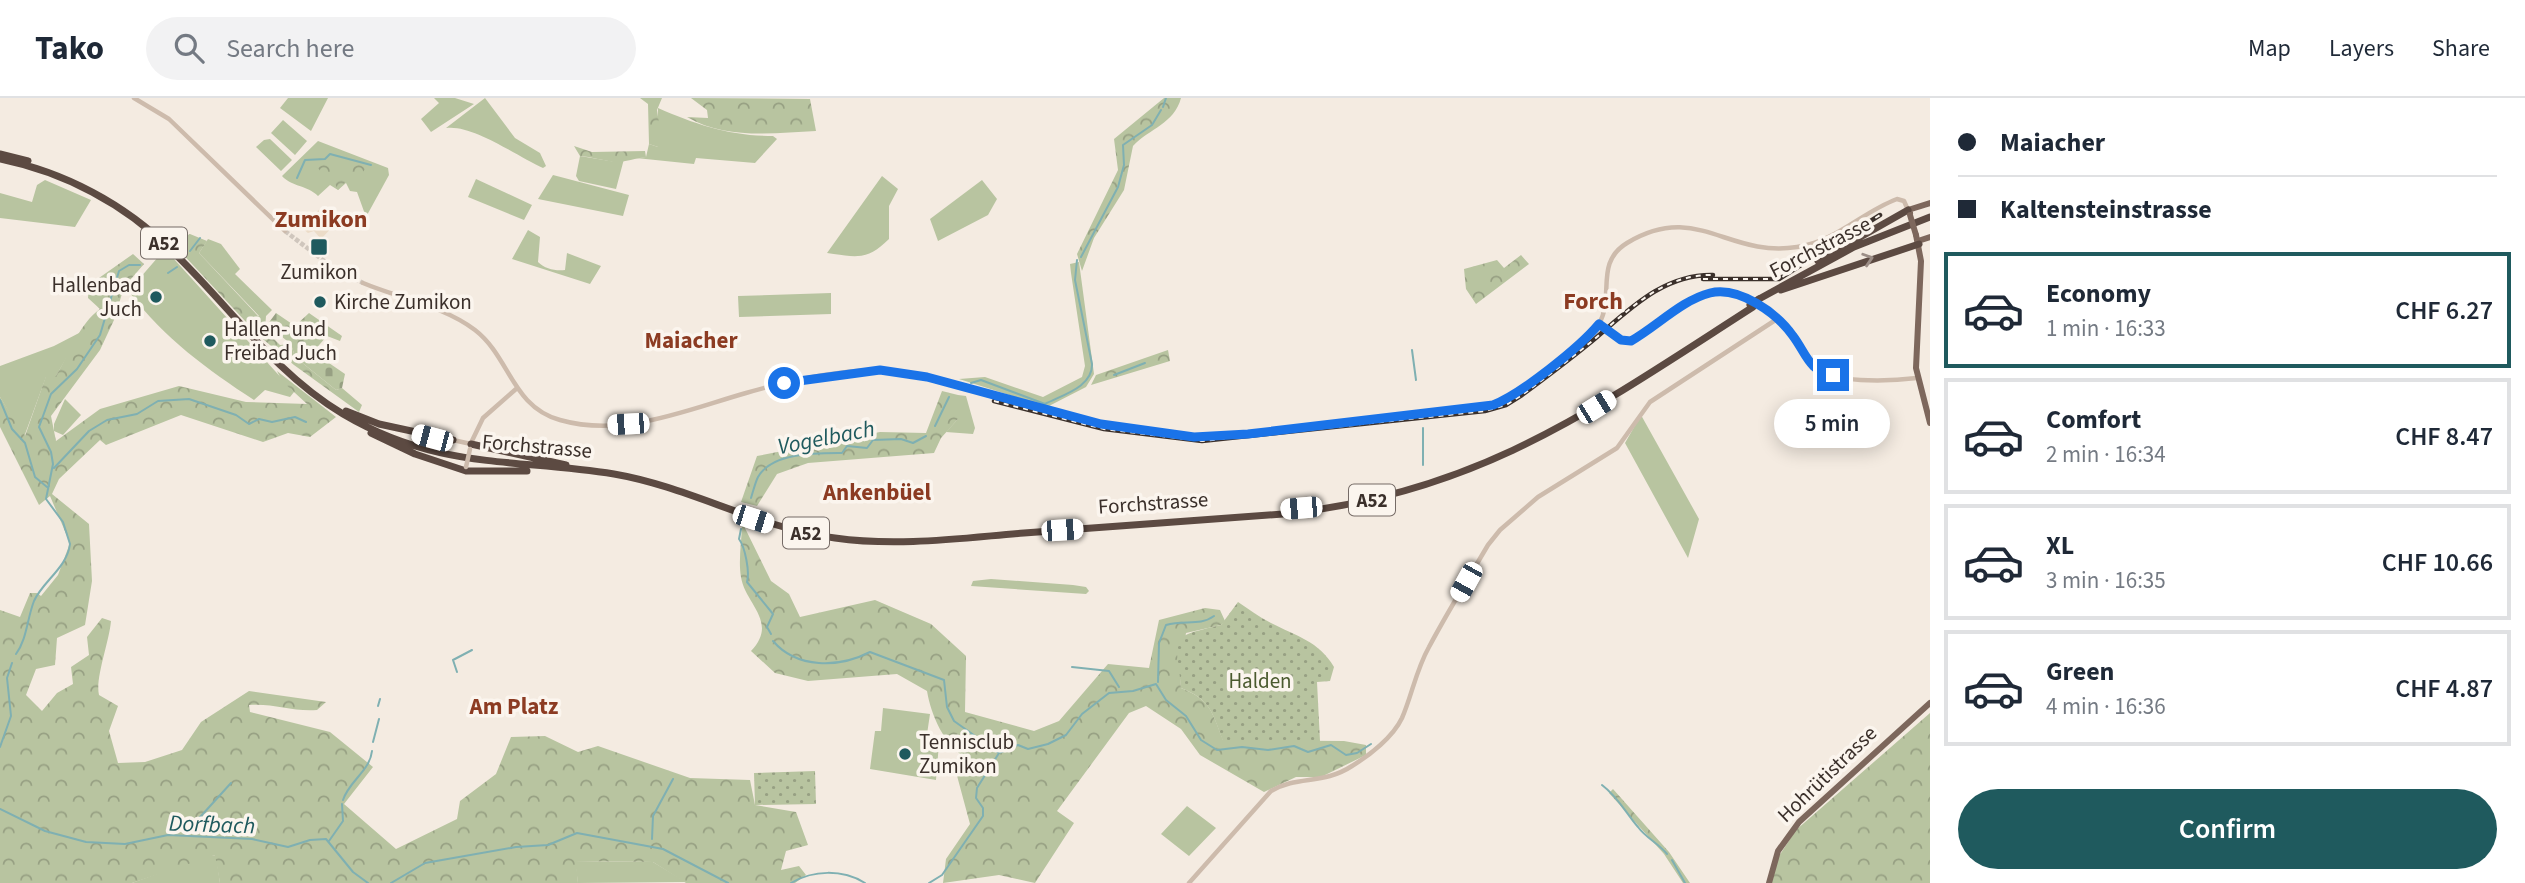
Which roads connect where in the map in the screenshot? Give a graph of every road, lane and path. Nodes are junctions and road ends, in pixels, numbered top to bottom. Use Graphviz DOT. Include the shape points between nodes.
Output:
graph roads {
  1 [pos="134,98"];
  2 [pos="0,154"];
  3 [pos="0,159"];
  4 [pos="1930,204"];
  5 [pos="1909,212"];
  6 [pos="1930,219"];
  7 [pos="285,231"];
  8 [pos="1930,237"];
  9 [pos="1917,240"];
  10 [pos="363,283"];
  11 [pos="1781,288"];
  12 [pos="1751,306"];
  13 [pos="1777,319"];
  14 [pos="1599,324"];
  15 [pos="1917,378"];
  16 [pos="516,389"];
  17 [pos="342,411"];
  18 [pos="1930,423"];
  19 [pos="453,440"];
  20 [pos="470,446"];
  21 [pos="570,466"];
  22 [pos="466,469"];
  23 [pos="583,470"];
  24 [pos="1930,703"];
  25 [pos="1189,883"];
  26 [pos="1769,883"];
  1 -- 7 [label="street" via="169,119"];
  2 -- 17 [label="highway, Forchstrasse / A52" via="75,180 140,219 178,251 277,360"];
  3 -- 17 [label="highway, Forchstrasse / A52" via="74,184 139,222 175,253 277,363"];
  4 -- 5 [label="main road"];
  5 -- 9 [label="main road, bridge"];
  5 -- 11 [label="highway" via="1842,246"];
  5 -- 14 [label="street" via="1904,201 1897,199 1818,242 1777,249 1683,226 1659,227 1612,255"];
  6 -- 11 [label="highway, Forchstrasse / A52" via="1862,244"];
  8 -- 9 [label="main road"];
  11 -- 9 [label="highway, one-way"];
  9 -- 15 [label="main road"];
  10 -- 16 [label="street" via="456,318 484,338"];
  11 -- 12 [label="highway, Forchstrasse / A52, bridge"];
  12 -- 21 [label="highway, Forchstrasse / A52" via="1567,421 1503,454 1412,487 1318,506 879,539 792,527 652,479"];
  12 -- 23 [label="highway, Forchstrasse / A52" via="1525,447 1437,482 1331,508 949,539 870,541 792,530 650,482"];
  13 -- 14 [label="street, bridge" via="1743,296 1717,292 1701,296 1631,341 1621,340"];
  13 -- 15 [label="street" via="1809,363 1822,372 1882,380"];
  13 -- 25 [label="street" via="1650,402 1617,448 1538,497 1500,530 1429,647 1394,730 1365,758 1338,775 1289,783 1271,791"];
  14 -- 16 [label="street" via="1511,396 1493,405 1213,437 1101,424 927,377 880,370 784,383 671,417 628,424 587,425 557,419 537,410"];
  15 -- 18 [label="main road"];
  16 -- 20 [label="street" via="483,418"];
  17 -- 19 [label="highway"];
  17 -- 21 [label="highway, Forchstrasse / A52" via="385,432 447,452"];
  17 -- 22 [label="highway" via="394,445"];
  17 -- 23 [label="highway, Forchstrasse / A52" via="396,440 447,456"];
  19 -- 20 [label="street"];
  20 -- 21 [label="highway"];
  20 -- 22 [label="street, bridge"];
  22 -- 23 [label="highway"];
  24 -- 26 [label="main road, Hohrütistrasse" via="1799,822 1778,851"];
}
